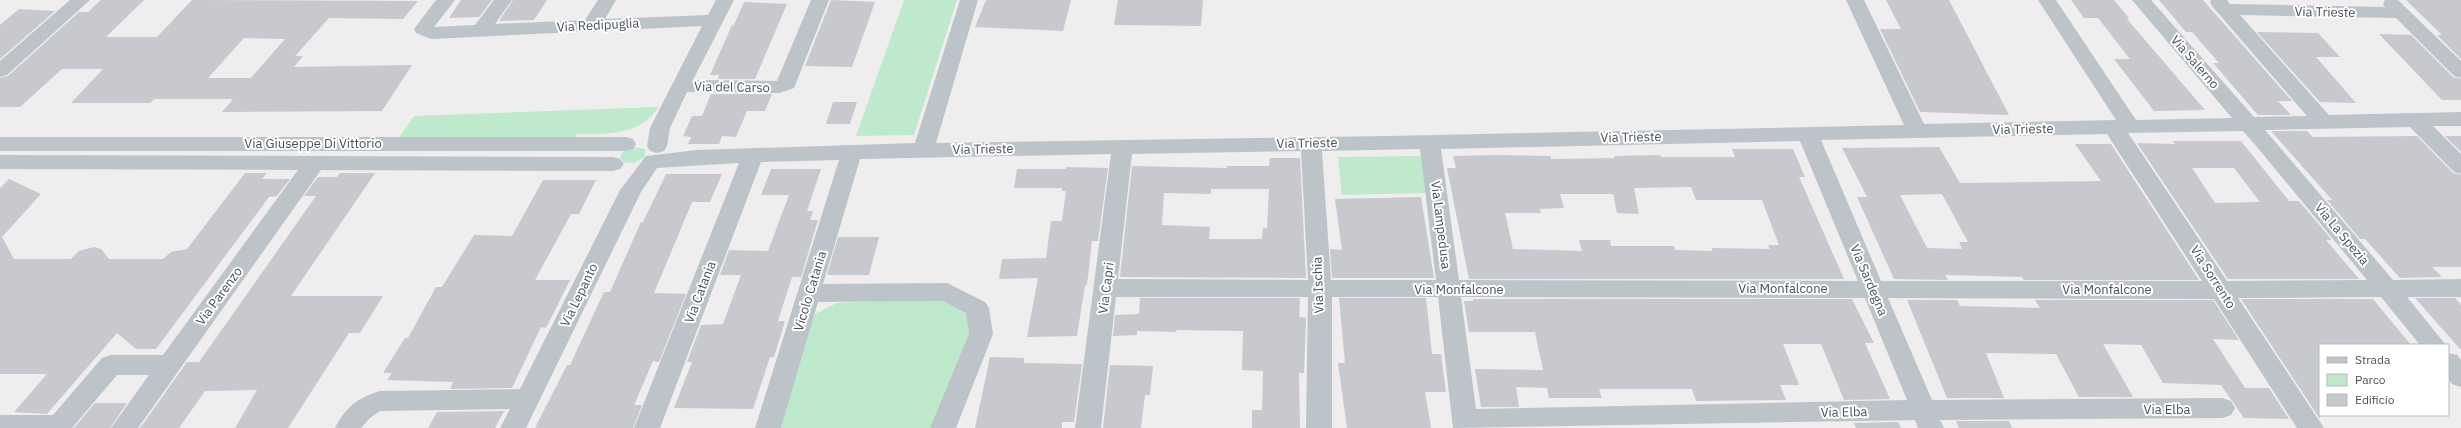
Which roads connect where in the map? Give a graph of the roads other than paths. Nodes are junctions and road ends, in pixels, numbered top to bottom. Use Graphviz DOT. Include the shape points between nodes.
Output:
graph roads {
  1 [pos="81,0"];
  2 [pos="446,0"];
  3 [pos="503,0"];
  4 [pos="607,0"];
  5 [pos="725,0"];
  6 [pos="820,0"];
  7 [pos="969,0"];
  8 [pos="1855,0"];
  9 [pos="2047,0"];
  10 [pos="2141,0"];
  11 [pos="2388,0"];
  12 [pos="2221,5"];
  13 [pos="2402,13"];
  14 [pos="715,20"];
  15 [pos="592,25"];
  16 [pos="481,30"];
  17 [pos="0,71"];
  18 [pos="2461,72"];
  19 [pos="681,86"];
  20 [pos="667,111"];
  21 [pos="2461,119"];
  22 [pos="2415,120"];
  23 [pos="2323,121"];
  24 [pos="2249,124"];
  25 [pos="2122,126"];
  26 [pos="1917,131"];
  27 [pos="1807,132"];
  28 [pos="632,142"];
  29 [pos="1430,142"];
  30 [pos="1311,143"];
  31 [pos="0,144"];
  32 [pos="1122,147"];
  33 [pos="923,150"];
  34 [pos="851,154"];
  35 [pos="654,155"];
  36 [pos="752,157"];
  37 [pos="0,162"];
  38 [pos="314,164"];
  39 [pos="616,166"];
  40 [pos="2461,167"];
  41 [pos="631,190"];
  42 [pos="1106,288"];
  43 [pos="1873,288"];
  44 [pos="2461,288"];
  45 [pos="1449,289"];
  46 [pos="2389,289"];
  47 [pos="1320,290"];
  48 [pos="2222,290"];
  49 [pos="811,292"];
  50 [pos="2433,344"];
  51 [pos="2449,363"];
  52 [pos="170,365"];
  53 [pos="2461,377"];
  54 [pos="527,399"];
  55 [pos="2222,408"];
  56 [pos="1927,419"];
  57 [pos="353,420"];
  58 [pos="1466,424"];
  59 [pos="0,425"];
  60 [pos="59,427"];
  61 [pos="124,428"];
  62 [pos="513,428"];
  63 [pos="647,428"];
  64 [pos="768,428"];
  65 [pos="943,428"];
  66 [pos="1088,428"];
  67 [pos="1319,428"];
  68 [pos="2311,428"];
  1 -- 17 [label="street"];
  2 -- 16 [label="street, Via Redipuglia" via="423,29 430,33"];
  3 -- 16 [label="street"];
  4 -- 15 [label="street"];
  5 -- 14 [label="street, Via Lepanto"];
  6 -- 19 [label="street, Via del Carso" via="787,84 780,87"];
  7 -- 33 [label="street"];
  8 -- 26 [label="street"];
  9 -- 25 [label="street"];
  10 -- 24 [label="street, Via Salerno"];
  11 -- 13 [label="street"];
  12 -- 13 [label="street, Via Trieste"];
  12 -- 23 [label="street, Via Trieste"];
  13 -- 18 [label="street"];
  14 -- 15 [label="street, Via Redipuglia"];
  14 -- 19 [label="street, Via Lepanto"];
  15 -- 16 [label="street, Via Redipuglia"];
  19 -- 20 [label="street, Via Lepanto"];
  20 -- 28 [label="street, Via Lepanto"];
  20 -- 35 [label="street, Via Lepanto"];
  21 -- 22 [label="street, Via Trieste"];
  22 -- 23 [label="street, Via Trieste"];
  22 -- 40 [label="street"];
  23 -- 24 [label="street, Via Trieste"];
  24 -- 25 [label="street, Via Trieste"];
  24 -- 46 [label="street, Via La Spezia"];
  25 -- 26 [label="street, Via Trieste"];
  25 -- 48 [label="street, Via Sorrento"];
  26 -- 27 [label="street, Via Trieste"];
  27 -- 29 [label="street, Via Trieste"];
  27 -- 43 [label="street, Via Sardegna"];
  28 -- 31 [label="street, Via Giuseppe Di Vittorio"];
  28 -- 35 [label="street, Via Giuseppe Di Vittorio" via="649,141"];
  28 -- 39 [label="street, Via Lepanto" via="612,156"];
  29 -- 30 [label="street, Via Trieste"];
  29 -- 45 [label="street, Via Lampedusa"];
  30 -- 32 [label="street, Via Trieste"];
  30 -- 47 [label="street, Via Ischia"];
  32 -- 33 [label="street, Via Trieste"];
  32 -- 42 [label="street, Via Capri"];
  33 -- 34 [label="street, Via Trieste"];
  34 -- 36 [label="street, Via Trieste"];
  34 -- 49 [label="street, Vicolo Catania"];
  35 -- 36 [label="street, Via Trieste"];
  35 -- 39 [label="street, Via Giuseppe Di Vittorio" via="631,170"];
  35 -- 41 [label="street, Via Lepanto"];
  36 -- 63 [label="street, Via Catania"];
  37 -- 38 [label="street, Via Giuseppe Di Vittorio"];
  38 -- 39 [label="street, Via Giuseppe Di Vittorio"];
  38 -- 52 [label="street, Via Parenzo"];
  39 -- 41 [label="street"];
  41 -- 54 [label="street, Via Lepanto"];
  42 -- 47 [label="street, Via Monfalcone"];
  42 -- 66 [label="street, Via Capri"];
  43 -- 45 [label="street, Via Monfalcone"];
  43 -- 48 [label="street, Via Monfalcone"];
  43 -- 56 [label="street, Via Sardegna"];
  44 -- 46 [label="street, Via Monfalcone"];
  45 -- 47 [label="street, Via Monfalcone"];
  45 -- 58 [label="street, Via Lampedusa"];
  46 -- 48 [label="street, Via Monfalcone"];
  46 -- 50 [label="street, Via La Spezia"];
  47 -- 67 [label="street, Via Ischia"];
  48 -- 68 [label="street, Via Sorrento"];
  49 -- 64 [label="street, Vicolo Catania"];
  49 -- 65 [label="street" via="947,292 977,308 981,334"];
  51 -- 53 [label="street"];
  52 -- 60 [label="street" via="111,365"];
  52 -- 61 [label="street, Via Parenzo"];
  54 -- 57 [label="street" via="380,401 372,403"];
  54 -- 62 [label="street, Via Lepanto"];
  55 -- 56 [label="street, Via Elba"];
  56 -- 58 [label="street, Via Elba"];
  59 -- 60 [label="street"];
}
